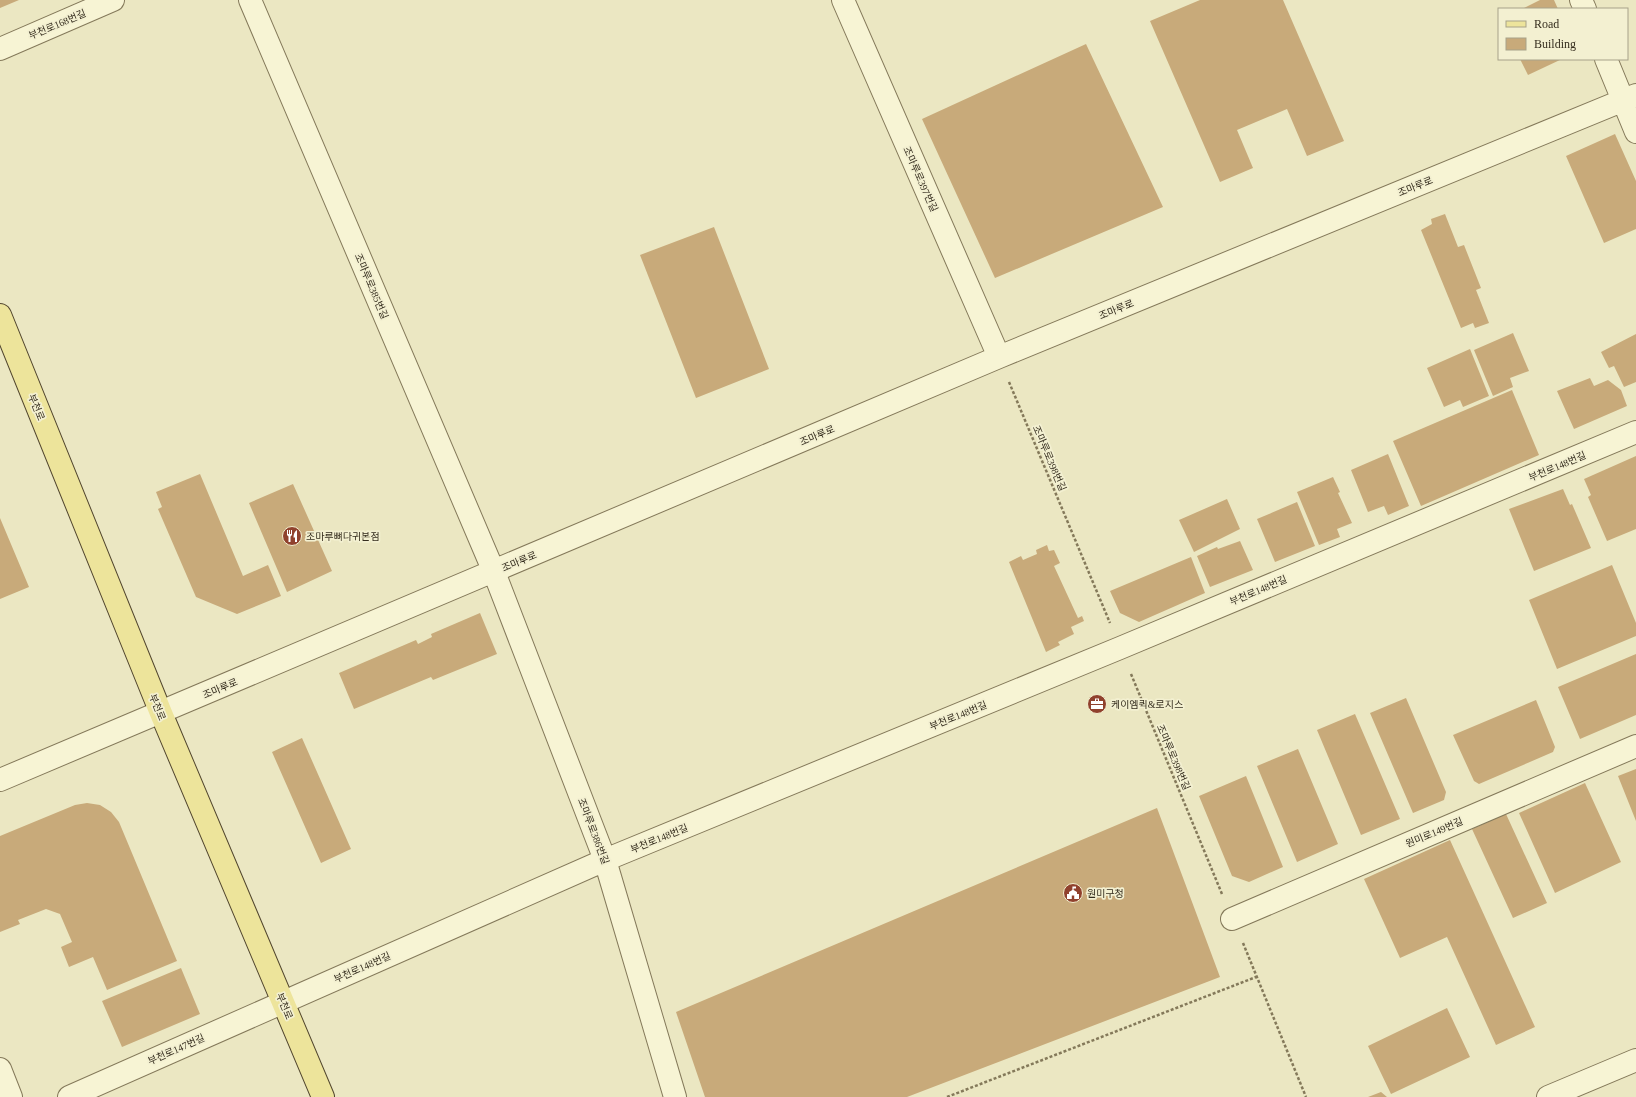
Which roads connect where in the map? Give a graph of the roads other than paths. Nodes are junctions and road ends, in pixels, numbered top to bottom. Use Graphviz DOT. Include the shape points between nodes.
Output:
graph roads {
  1 [pos="113,0"];
  2 [pos="250,0"];
  3 [pos="843,0"];
  4 [pos="0,49"];
  5 [pos="1607,60"];
  6 [pos="1630,97"];
  7 [pos="1636,132"];
  8 [pos="0,315"];
  9 [pos="999,357"];
  10 [pos="1636,432"];
  11 [pos="494,572"];
  12 [pos="160,713"];
  13 [pos="1636,746"];
  14 [pos="0,780"];
  15 [pos="605,860"];
  16 [pos="1232,918"];
  17 [pos="283,1002"];
  18 [pos="1636,1060"];
  19 [pos="0,1069"];
  20 [pos="11,1097"];
  21 [pos="69,1097"];
  22 [pos="323,1097"];
  23 [pos="675,1097"];
  24 [pos="1548,1097"];
  1 -- 4 [label="street, 부천로168번길"];
  2 -- 11 [label="street, 조마루로385번길"];
  3 -- 9 [label="street, 조마루로397번길"];
  5 -- 6 [label="street"];
  6 -- 7 [label="street"];
  6 -- 9 [label="street, 조마루로"];
  8 -- 12 [label="main road, 부천로"];
  9 -- 11 [label="street, 조마루로"];
  10 -- 15 [label="street, 부천로148번길"];
  11 -- 12 [label="street, 조마루로"];
  11 -- 15 [label="street, 조마루로386번길"];
  12 -- 14 [label="street, 조마루로"];
  12 -- 17 [label="main road, 부천로"];
  13 -- 16 [label="street, 원미로149번길"];
  15 -- 17 [label="street, 부천로148번길"];
  15 -- 23 [label="street, 조마루로386번길"];
  17 -- 21 [label="street, 부천로147번길"];
  17 -- 22 [label="main road, 부천로"];
  18 -- 24 [label="street"];
  19 -- 20 [label="street"];
}
